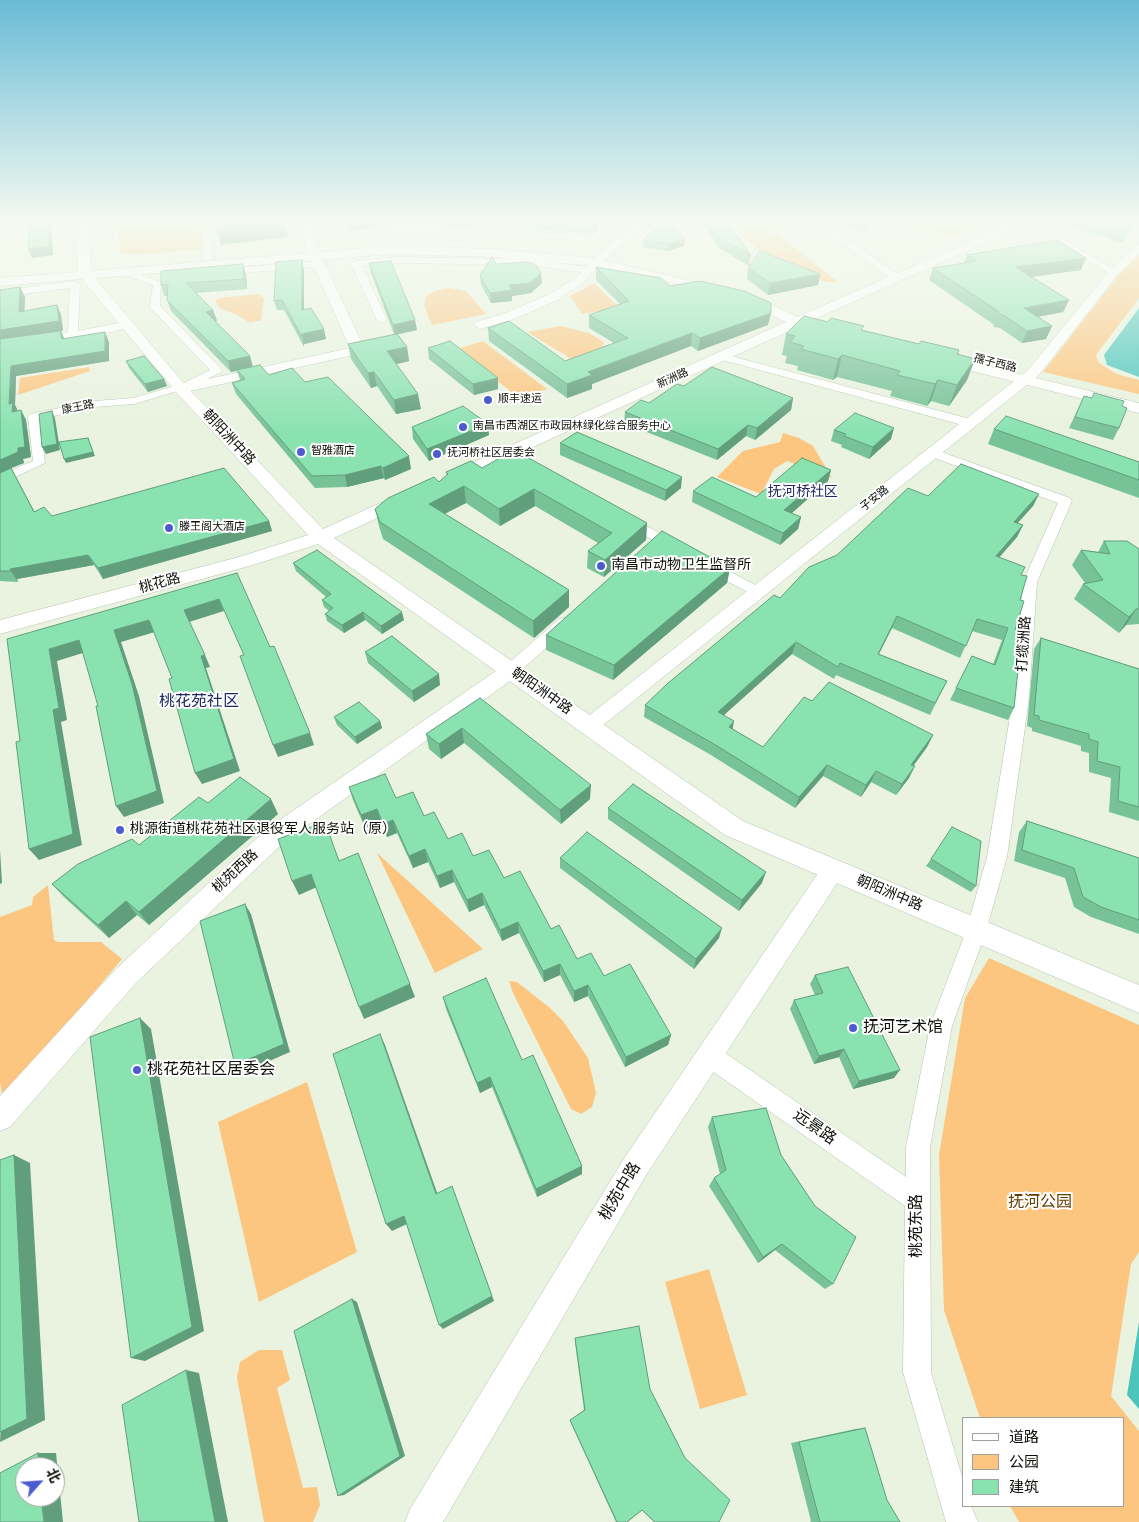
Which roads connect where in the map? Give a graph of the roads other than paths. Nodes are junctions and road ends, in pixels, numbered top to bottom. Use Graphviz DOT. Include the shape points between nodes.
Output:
graph roads {
  1 [pos="15,292"];
  2 [pos="75,292"];
  3 [pos="102,292"];
  4 [pos="157,292"];
  5 [pos="332,292"];
  6 [pos="369,292"];
  7 [pos="561,292"];
  8 [pos="722,292"];
  9 [pos="861,292"];
  10 [pos="1098,292"];
  11 [pos="0,294"];
  12 [pos="801,319"];
  13 [pos="382,320"];
  14 [pos="128,324"];
  15 [pos="480,325"];
  16 [pos="845,330"];
  17 [pos="73,334"];
  18 [pos="0,345"];
  19 [pos="927,351"];
  20 [pos="723,357"];
  21 [pos="1029,376"];
  22 [pos="180,388"];
  23 [pos="1139,398"];
  24 [pos="1139,408"];
  25 [pos="970,423"];
  26 [pos="933,453"];
  27 [pos="506,454"];
  28 [pos="523,463"];
  29 [pos="0,480"];
  30 [pos="416,491"];
  31 [pos="616,514"];
  32 [pos="318,535"];
  33 [pos="659,538"];
  34 [pos="645,550"];
  35 [pos="758,592"];
  36 [pos="573,615"];
  37 [pos="0,620"];
  38 [pos="0,627"];
  39 [pos="510,671"];
  40 [pos="589,726"];
  41 [pos="833,870"];
  42 [pos="976,932"];
  43 [pos="1126,994"];
  44 [pos="710,1056"];
  45 [pos="0,1117"];
  46 [pos="918,1200"];
  47 [pos="423,1522"];
  48 [pos="963,1522"];
  1 -- 11 [label="street"];
  2 -- 17 [label="street"];
  3 -- 14 [label="main road, 朝阳洲中路"];
  4 -- 22 [label="street" via="155,307 217,371"];
  5 -- 22 [label="street, 康王路" via="358,350"];
  6 -- 13 [label="street"];
  7 -- 15 [label="street"];
  8 -- 12 [label="main road"];
  9 -- 12 [label="main road, 新洲路"];
  10 -- 21 [label="street, 子安路"];
  12 -- 16 [label="main road"];
  12 -- 20 [label="main road, 新洲路"];
  12 -- 27 [label="main road, 新洲路" via="434,483"];
  14 -- 17 [label="street"];
  14 -- 22 [label="main road, 朝阳洲中路"];
  17 -- 18 [label="street"];
  19 -- 21 [label="main road, 孺子西路"];
  20 -- 25 [label="street"];
  20 -- 27 [label="main road, 新洲路"];
  21 -- 23 [label="main road, 孺子西路"];
  21 -- 24 [label="main road, 孺子西路"];
  21 -- 25 [label="street, 子安路"];
  22 -- 29 [label="street, 康王路" via="134,401 95,404 34,417 39,462"];
  22 -- 32 [label="main road, 朝阳洲中路"];
  25 -- 26 [label="street, 子安路"];
  26 -- 35 [label="street, 子安路"];
  26 -- 42 [label="street, 打缆洲路" via="1065,501 1030,582 1021,698 997,857"];
  27 -- 28 [label="street"];
  30 -- 32 [label="main road"];
  31 -- 33 [label="street"];
  32 -- 37 [label="main road, 桃花路"];
  32 -- 38 [label="main road, 桃花路" via="246,561"];
  32 -- 39 [label="main road, 朝阳洲中路"];
  33 -- 34 [label="street"];
  33 -- 35 [label="street"];
  35 -- 40 [label="street, 子安路"];
  36 -- 39 [label="street"];
  39 -- 40 [label="main road, 朝阳洲中路"];
  39 -- 45 [label="street, 桃苑西路" via="276,835 126,976"];
  40 -- 41 [label="main road, 朝阳洲中路" via="734,828"];
  41 -- 42 [label="main road, 朝阳洲中路"];
  41 -- 44 [label="street, 桃苑中路"];
  42 -- 43 [label="main road, 朝阳洲中路"];
  42 -- 46 [label="street, 桃苑东路" via="941,1026 918,1148"];
  44 -- 46 [label="street, 远景路"];
  44 -- 47 [label="street, 桃苑中路" via="635,1167"];
  46 -- 48 [label="street, 桃苑东路" via="917,1372"];
}
